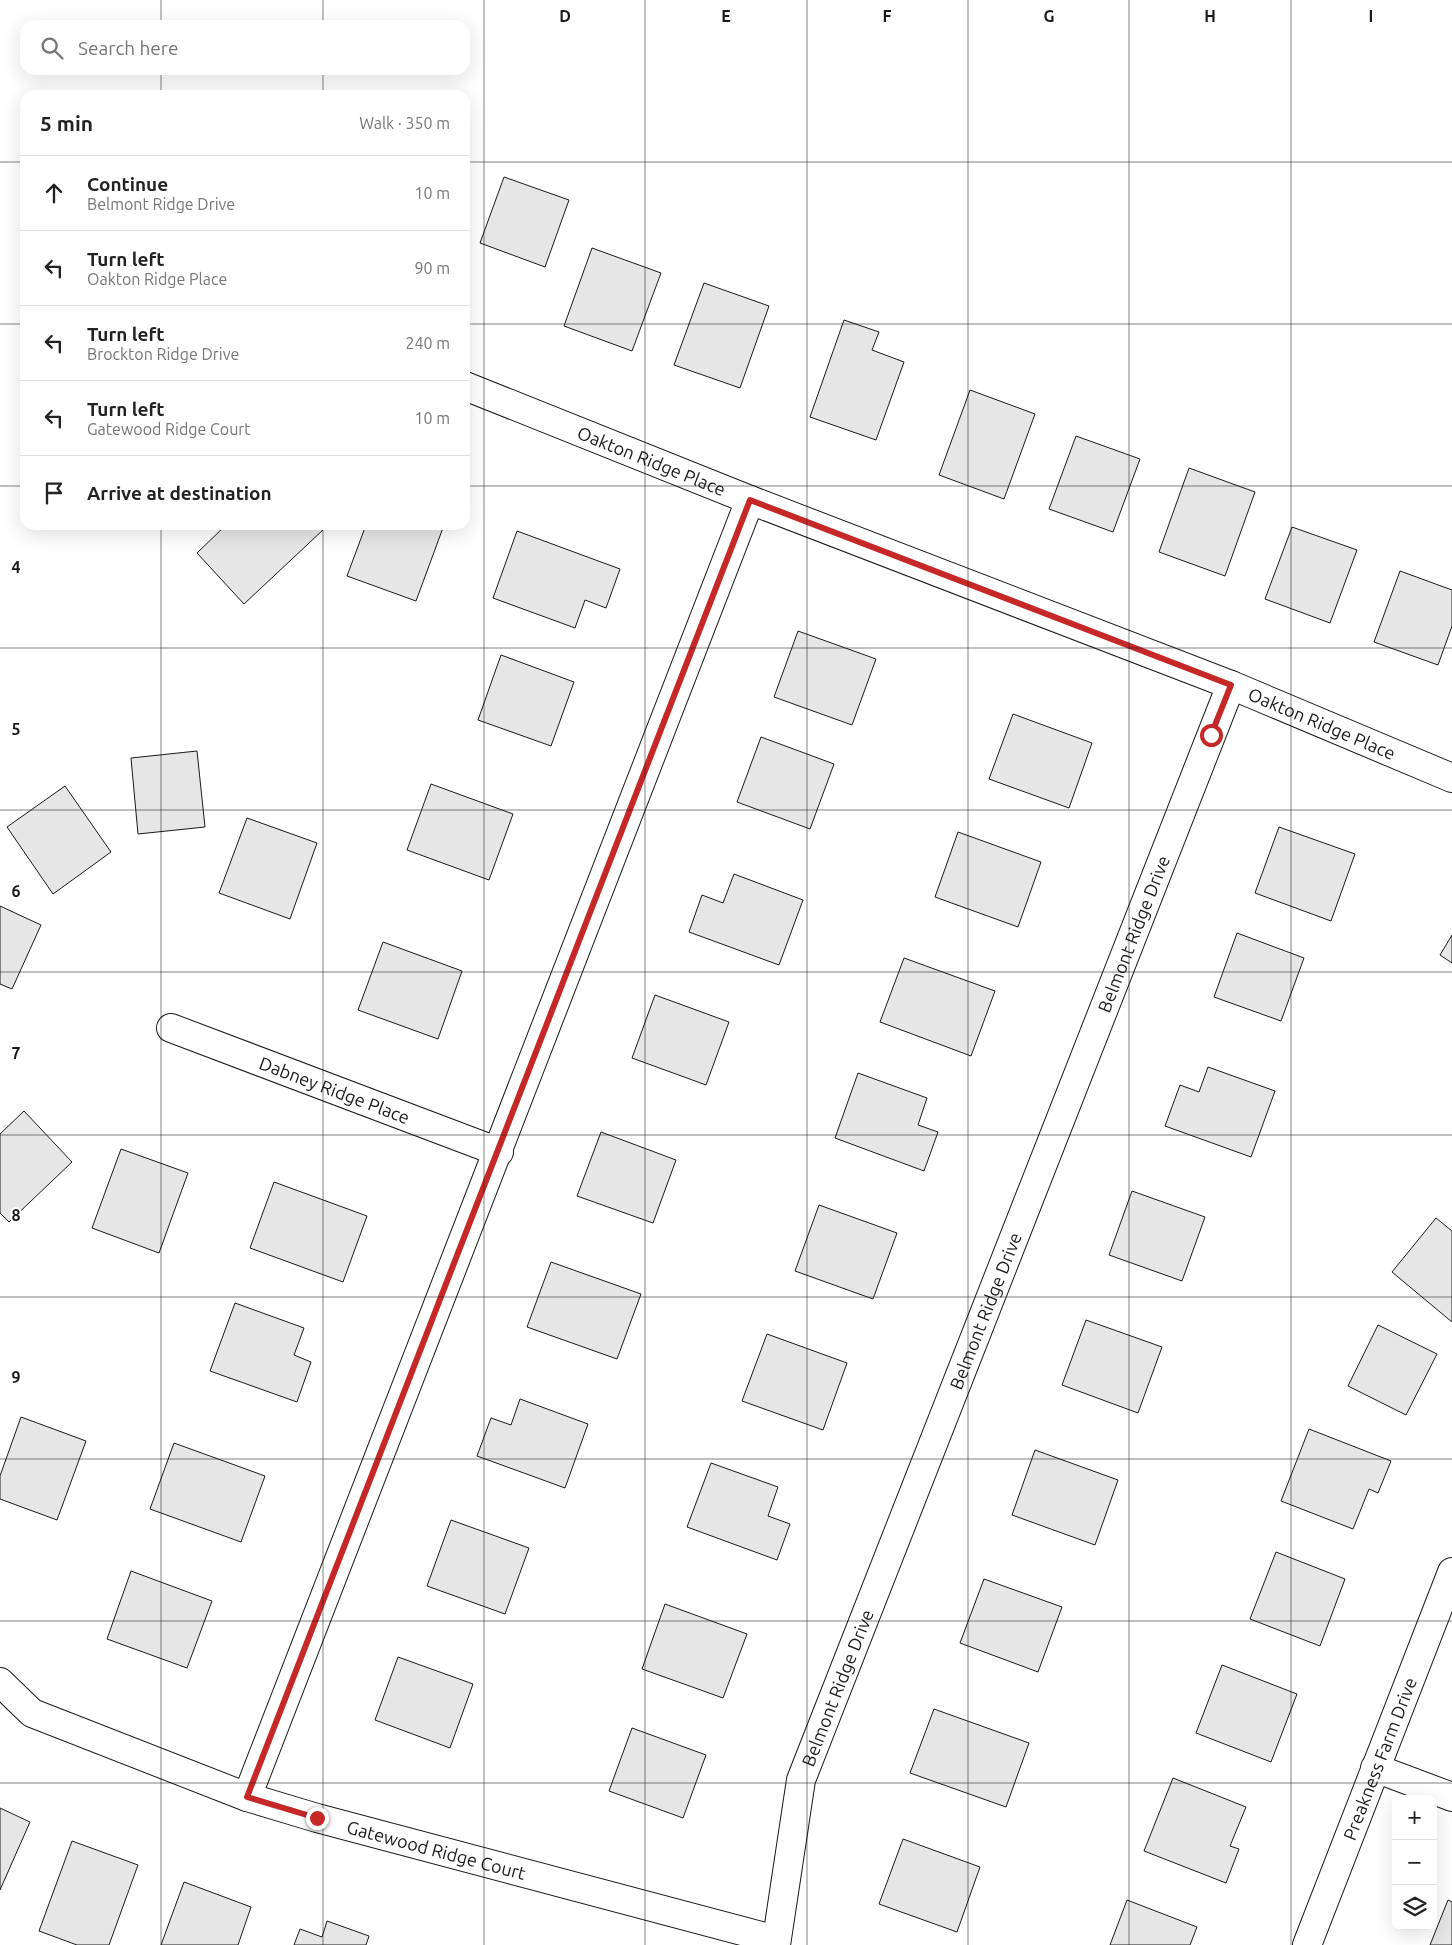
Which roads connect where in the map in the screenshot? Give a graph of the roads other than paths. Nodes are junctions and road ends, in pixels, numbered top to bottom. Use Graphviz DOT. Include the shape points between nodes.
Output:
graph roads {
  1 [pos="470,388"];
  2 [pos="750,500"];
  3 [pos="1231,685"];
  4 [pos="1452,778"];
  5 [pos="171,1028"];
  6 [pos="499,1152"];
  7 [pos="1452,1572"];
  8 [pos="0,1682"];
  9 [pos="1375,1768"];
  10 [pos="247,1797"];
  11 [pos="1452,1797"];
  12 [pos="776,1943"];
  13 [pos="1307,1945"];
  1 -- 2 [label="street, Oakton Ridge Place"];
  2 -- 3 [label="street, Oakton Ridge Place"];
  2 -- 6 [label="street"];
  3 -- 4 [label="street, Oakton Ridge Place"];
  3 -- 12 [label="street, Belmont Ridge Drive" via="801,1780"];
  5 -- 6 [label="street, Dabney Ridge Place"];
  6 -- 10 [label="street"];
  7 -- 9 [label="street, Preakness Farm Drive"];
  8 -- 10 [label="street, Gatewood Ridge Court" via="32,1712"];
  9 -- 11 [label="street"];
  9 -- 13 [label="street, Preakness Farm Drive"];
  10 -- 12 [label="street, Gatewood Ridge Court"];
}
